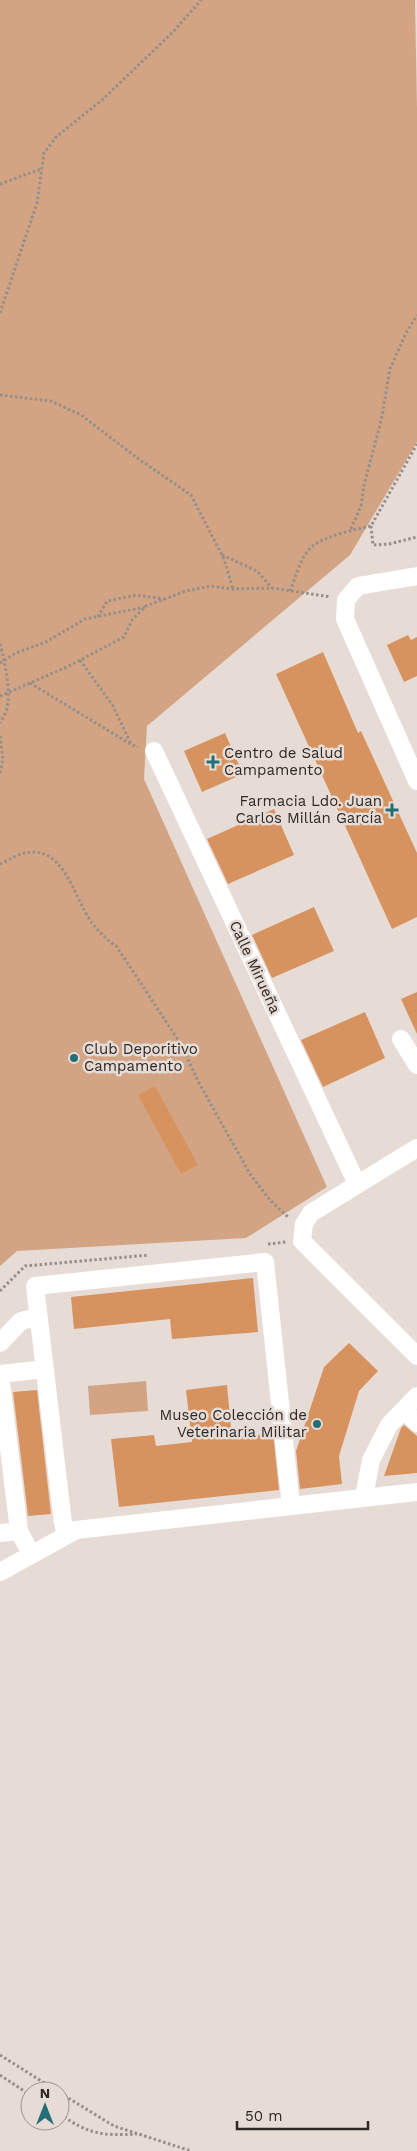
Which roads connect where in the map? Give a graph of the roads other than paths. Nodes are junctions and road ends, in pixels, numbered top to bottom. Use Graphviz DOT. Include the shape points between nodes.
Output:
graph roads {
  1 [pos="417,576"];
  2 [pos="154,751"];
  3 [pos="417,781"];
  4 [pos="401,1039"];
  5 [pos="417,1065"];
  6 [pos="417,1148"];
  7 [pos="357,1184"];
  8 [pos="38,1317"];
  9 [pos="0,1343"];
  10 [pos="417,1356"];
  11 [pos="45,1369"];
  12 [pos="0,1374"];
  13 [pos="417,1396"];
  14 [pos="404,1410"];
  15 [pos="417,1423"];
  16 [pos="417,1492"];
  17 [pos="364,1497"];
  18 [pos="291,1506"];
  19 [pos="19,1531"];
  20 [pos="0,1533"];
  21 [pos="66,1535"];
  22 [pos="31,1554"];
  23 [pos="0,1572"];
  1 -- 3 [label="street" via="358,586 346,600 345,619"];
  2 -- 7 [label="street, Calle Mirueña"];
  4 -- 5 [label="street"];
  6 -- 7 [label="street"];
  7 -- 10 [label="street" via="311,1213 302,1235"];
  8 -- 9 [label="street" via="22,1321"];
  8 -- 11 [label="street"];
  8 -- 18 [label="street" via="35,1286 265,1262"];
  11 -- 12 [label="street"];
  11 -- 21 [label="street"];
  12 -- 19 [label="street"];
  13 -- 14 [label="street"];
  14 -- 15 [label="street"];
  14 -- 17 [label="street" via="389,1425 371,1460"];
  16 -- 17 [label="street"];
  17 -- 18 [label="street"];
  18 -- 21 [label="street" via="76,1530"];
  19 -- 20 [label="street"];
  19 -- 22 [label="street"];
  21 -- 22 [label="street"];
  22 -- 23 [label="street"];
}
